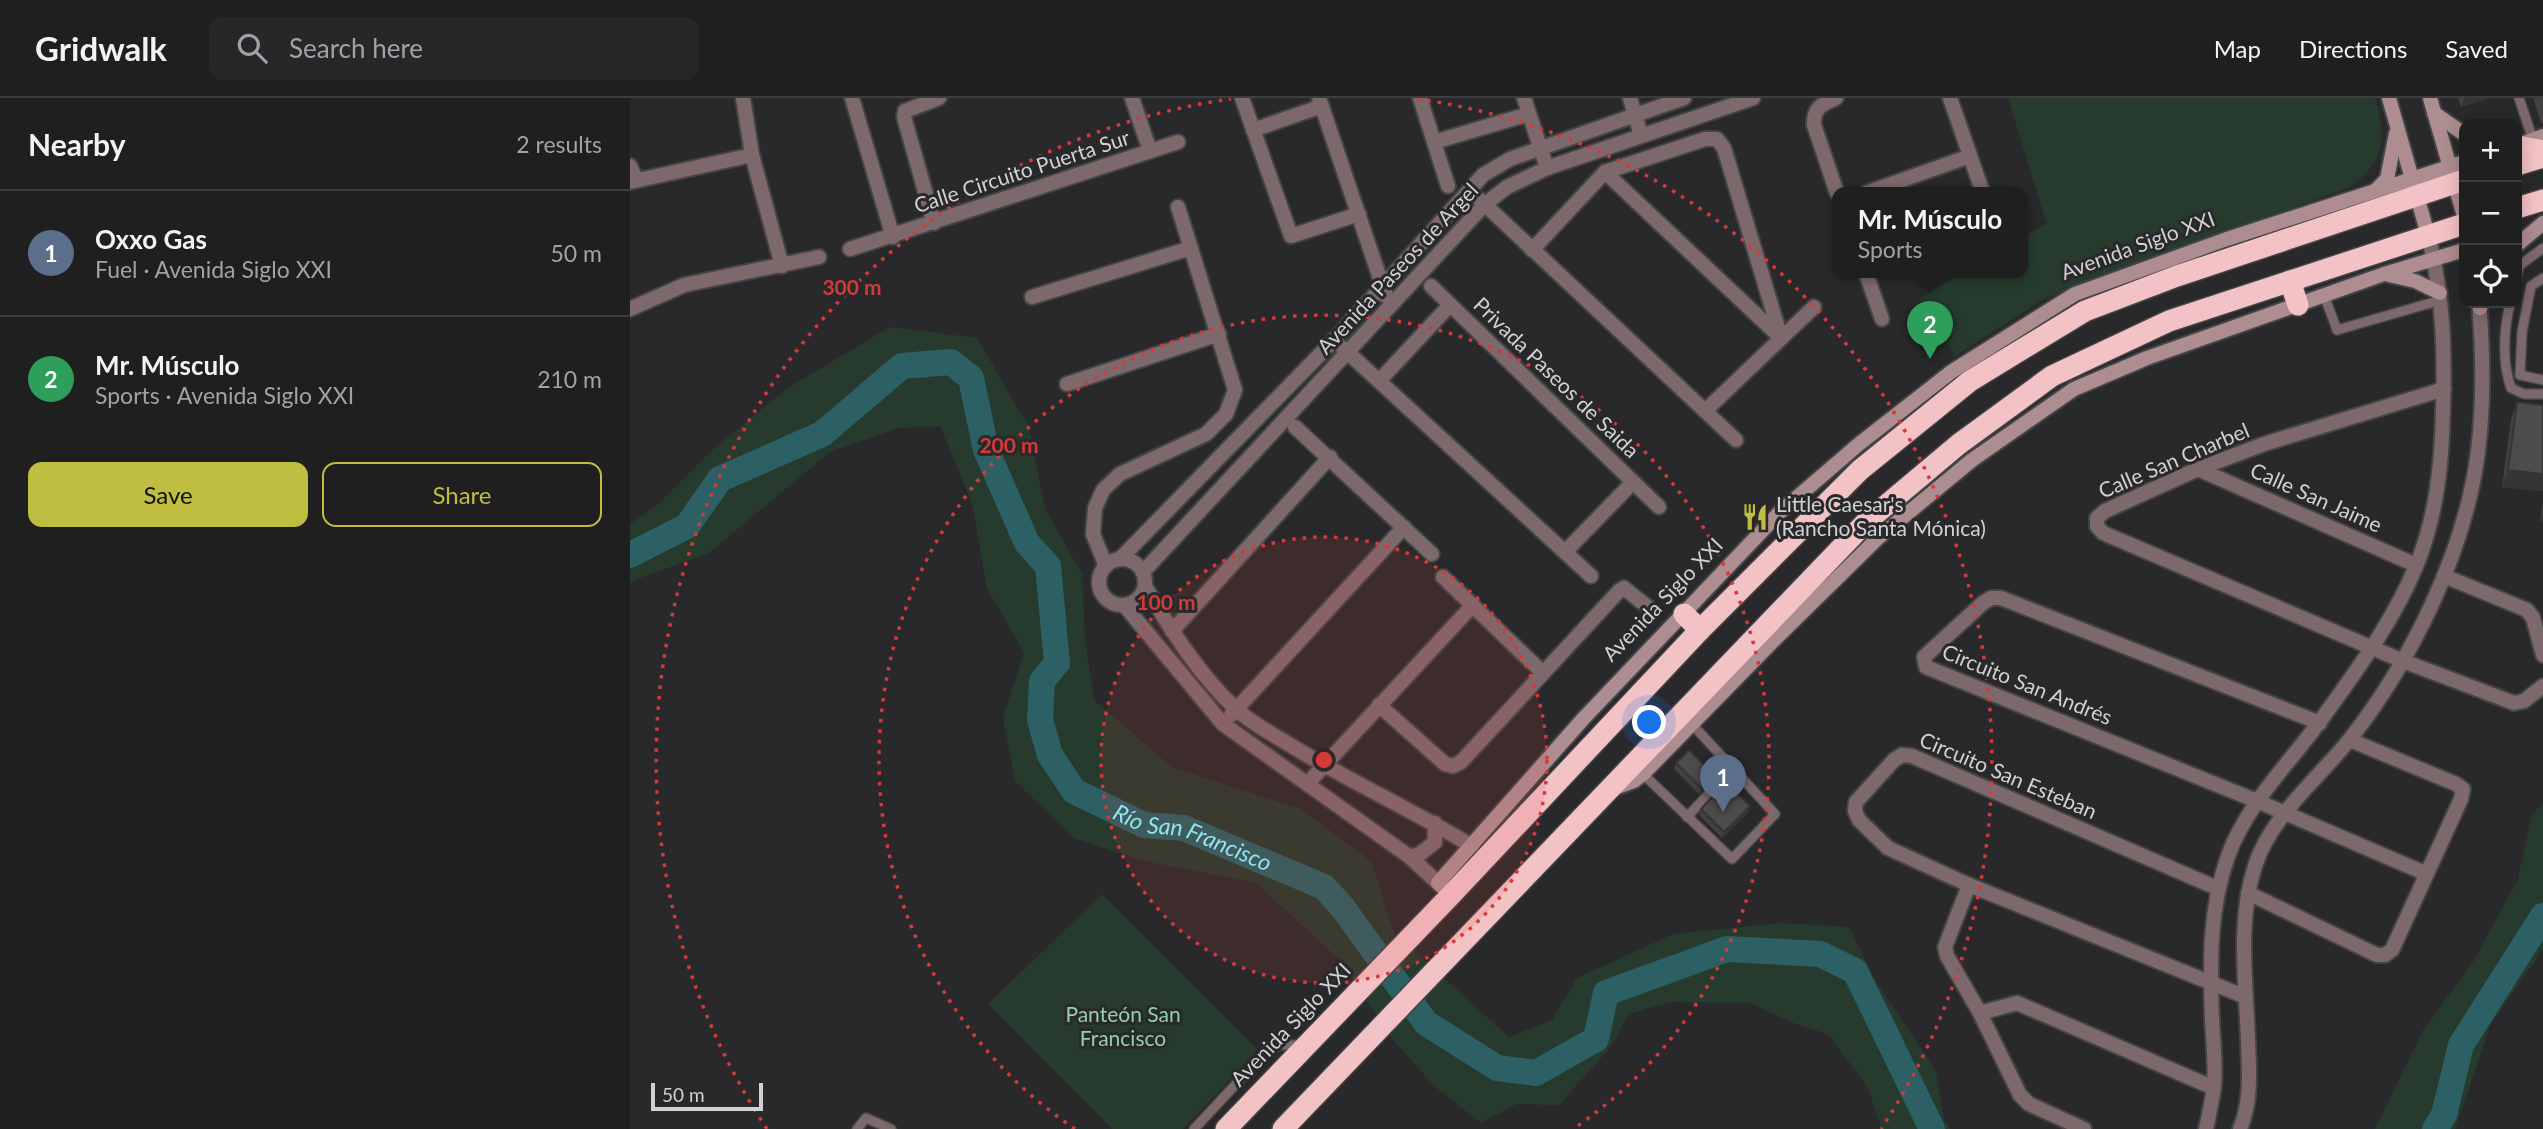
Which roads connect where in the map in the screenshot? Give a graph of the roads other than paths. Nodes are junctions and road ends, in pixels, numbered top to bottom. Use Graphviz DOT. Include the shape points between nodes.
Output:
graph roads {
  1 [pos="743,98"];
  2 [pos="852,98"];
  3 [pos="939,98"];
  4 [pos="1132,98"];
  5 [pos="1242,98"];
  6 [pos="1420,98"];
  7 [pos="1524,98"];
  8 [pos="1630,98"];
  9 [pos="1684,98"];
  10 [pos="1753,98"];
  11 [pos="1836,98"];
  12 [pos="1950,98"];
  13 [pos="2389,98"];
  14 [pos="2430,98"];
  15 [pos="2519,98"];
  16 [pos="1320,102"];
  17 [pos="2434,113"];
  18 [pos="1529,114"];
  19 [pos="1635,114"];
  20 [pos="2397,125"];
  21 [pos="1253,130"];
  22 [pos="2459,130"];
  23 [pos="1641,135"];
  24 [pos="1178,142"];
  25 [pos="1434,142"];
  26 [pos="2533,146"];
  27 [pos="1540,148"];
  28 [pos="1150,151"];
  29 [pos="752,155"];
  30 [pos="1970,156"];
  31 [pos="1546,168"];
  32 [pos="1605,172"];
  33 [pos="2458,173"];
  34 [pos="632,176"];
  35 [pos="1448,186"];
  36 [pos="1835,187"];
  37 [pos="1883,187"];
  38 [pos="1981,187"];
  39 [pos="2415,188"];
  40 [pos="1469,190"];
  41 [pos="2373,193"];
  42 [pos="2543,200"];
  43 [pos="1485,204"];
  44 [pos="2522,206"];
  45 [pos="1178,207"];
  46 [pos="1359,214"];
  47 [pos="934,223"];
  48 [pos="2543,223"];
  49 [pos="2459,226"];
  50 [pos="2522,229"];
  51 [pos="2428,235"];
  52 [pos="893,237"];
  53 [pos="2522,241"];
  54 [pos="1191,248"];
  55 [pos="2543,248"];
  56 [pos="850,249"];
  57 [pos="1532,250"];
  58 [pos="2459,252"];
  59 [pos="819,257"];
  60 [pos="2435,259"];
  61 [pos="2522,263"];
  62 [pos="782,266"];
  63 [pos="2384,274"];
  64 [pos="1867,278"];
  65 [pos="2543,278"];
  66 [pos="2290,281"];
  67 [pos="1431,286"];
  68 [pos="1383,288"];
  69 [pos="2324,295"];
  70 [pos="2440,296"];
  71 [pos="1032,297"];
  72 [pos="2080,302"];
  73 [pos="1450,304"];
  74 [pos="2298,305"];
  75 [pos="1391,307"];
  76 [pos="1814,307"];
  77 [pos="2480,308"];
  78 [pos="2509,308"];
  79 [pos="630,309"];
  80 [pos="1882,319"];
  81 [pos="1219,334"];
  82 [pos="1781,338"];
  83 [pos="1334,340"];
  84 [pos="1348,353"];
  85 [pos="2543,380"];
  86 [pos="1379,381"];
  87 [pos="1068,384"];
  88 [pos="2444,389"];
  89 [pos="2543,394"];
  90 [pos="1705,411"];
  91 [pos="1290,423"];
  92 [pos="1737,440"];
  93 [pos="1965,452"];
  94 [pos="1330,457"];
  95 [pos="2198,469"];
  96 [pos="1633,482"];
  97 [pos="1659,508"];
  98 [pos="1404,527"];
  99 [pos="1565,552"];
  100 [pos="1432,554"];
  101 [pos="1120,559"];
  102 [pos="2416,565"];
  103 [pos="1105,566"];
  104 [pos="1591,576"];
  105 [pos="2444,576"];
  106 [pos="1443,577"];
  107 [pos="1144,579"];
  108 [pos="1473,605"];
  109 [pos="1124,606"];
  110 [pos="1649,608"];
  111 [pos="1684,614"];
  112 [pos="1700,630"];
  113 [pos="1172,631"];
  114 [pos="2373,649"];
  115 [pos="2543,655"];
  116 [pos="2403,661"];
  117 [pos="1542,673"];
  118 [pos="2543,686"];
  119 [pos="1379,705"];
  120 [pos="1236,709"];
  121 [pos="1686,719"];
  122 [pos="1223,723"];
  123 [pos="2320,723"];
  124 [pos="2350,740"];
  125 [pos="1324,765"];
  126 [pos="1732,769"];
  127 [pos="1643,774"];
  128 [pos="1308,783"];
  129 [pos="1607,790"];
  130 [pos="2257,801"];
  131 [pos="2285,815"];
  132 [pos="1687,817"];
  133 [pos="1435,824"];
  134 [pos="1472,846"];
  135 [pos="1410,857"];
  136 [pos="2427,874"];
  137 [pos="1969,885"];
  138 [pos="2217,888"];
  139 [pos="1445,889"];
  140 [pos="2248,893"];
  141 [pos="2211,984"];
  142 [pos="2246,997"];
  143 [pos="1980,1013"];
  144 [pos="1306,1045"];
  145 [pos="2214,1088"];
  146 [pos="857,1129"];
  147 [pos="891,1129"];
  148 [pos="1194,1129"];
  149 [pos="1226,1129"];
  150 [pos="1283,1129"];
  151 [pos="2084,1129"];
  152 [pos="2206,1129"];
  153 [pos="2240,1129"];
  1 -- 29 [label="street"];
  2 -- 52 [label="street, Calle Circuito Puerta Sur"];
  3 -- 47 [label="street" via="910,107 904,117"];
  4 -- 28 [label="street, Calle Circuito Puerta Sur"];
  5 -- 21 [label="street"];
  6 -- 25 [label="street"];
  7 -- 18 [label="street"];
  8 -- 19 [label="street"];
  9 -- 19 [label="street, Avenida Paseos de Argel"];
  10 -- 23 [label="street, Avenida Paseos de Argel"];
  11 -- 36 [label="street" via="1820,105 1813,116"];
  12 -- 30 [label="street"];
  13 -- 20 [label="street"];
  14 -- 17 [label="street"];
  15 -- 26 [label="lane"];
  16 -- 21 [label="street"];
  16 -- 46 [label="street"];
  17 -- 22 [label="street"];
  17 -- 33 [label="street"];
  18 -- 25 [label="street"];
  18 -- 27 [label="street"];
  19 -- 23 [label="street"];
  19 -- 27 [label="street, Avenida Paseos de Argel"];
  20 -- 39 [label="street"];
  20 -- 41 [label="street" via="2387,179"];
  21 -- 46 [label="street" via="1292,236"];
  23 -- 31 [label="street, Avenida Paseos de Argel"];
  24 -- 28 [label="street"];
  25 -- 35 [label="street"];
  27 -- 31 [label="street"];
  27 -- 40 [label="street, Avenida Paseos de Argel" via="1510,159 1483,175"];
  28 -- 47 [label="street, Calle Circuito Puerta Sur"];
  29 -- 34 [label="street"];
  29 -- 62 [label="street"];
  30 -- 37 [label="street"];
  30 -- 38 [label="street"];
  31 -- 43 [label="street, Avenida Paseos de Argel"];
  32 -- 57 [label="street"];
  32 -- 82 [label="street"];
  32 -- 82 [label="street" via="1717,139 1724,148"];
  33 -- 39 [label="highway, Avenida Siglo XXI"];
  39 -- 41 [label="street, Avenida Siglo XXI"];
  39 -- 51 [label="street"];
  39 -- 72 [label="highway, Avenida Siglo XXI" via="2176,276"];
  40 -- 43 [label="street"];
  40 -- 68 [label="street, Avenida Paseos de Argel"];
  41 -- 72 [label="street, Avenida Siglo XXI" via="2224,240"];
  42 -- 44 [label="highway"];
  43 -- 57 [label="street"];
  43 -- 75 [label="street, Avenida Paseos de Argel"];
  45 -- 54 [label="street"];
  46 -- 68 [label="street"];
  47 -- 52 [label="street, Calle Circuito Puerta Sur"];
  48 -- 50 [label="street"];
  48 -- 53 [label="street"];
  49 -- 51 [label="highway"];
  51 -- 60 [label="street"];
  51 -- 66 [label="highway"];
  52 -- 56 [label="street, Calle Circuito Puerta Sur"];
  54 -- 71 [label="street"];
  54 -- 81 [label="street"];
  55 -- 61 [label="lane"];
  57 -- 90 [label="street"];
  58 -- 60 [label="street"];
  59 -- 62 [label="street"];
  60 -- 63 [label="street"];
  60 -- 70 [label="street"];
  62 -- 79 [label="street" via="684,285"];
  63 -- 69 [label="street"];
  63 -- 70 [label="street" via="2416,281"];
  64 -- 80 [label="street"];
  65 -- 85 [label="lane" via="2531,286 2520,375"];
  66 -- 74 [label="highway"];
  66 -- 93 [label="highway" via="2169,321 2052,376"];
  67 -- 73 [label="street, Privada Paseos de Saida"];
  68 -- 75 [label="street"];
  68 -- 83 [label="street, Avenida Paseos de Argel"];
  69 -- 70 [label="lane" via="2337,330"];
  69 -- 74 [label="street"];
  70 -- 88 [label="street"];
  72 -- 111 [label="street, Avenida Siglo XXI" via="1951,372 1859,444 1780,512"];
  72 -- 112 [label="highway, Avenida Siglo XXI" via="1970,381 1860,470"];
  73 -- 86 [label="street, Privada Paseos de Saida"];
  73 -- 96 [label="street, Privada Paseos de Saida"];
  74 -- 93 [label="street" via="2074,389"];
  75 -- 84 [label="street, Avenida Paseos de Argel"];
  76 -- 82 [label="street"];
  77 -- 105 [label="street" via="2478,451"];
  78 -- 89 [label="lane" via="2506,373 2511,388 2524,394"];
  81 -- 87 [label="street"];
  81 -- 103 [label="street" via="1235,390 1226,414 1206,434 1120,474 1103,490 1095,508 1093,534"];
  82 -- 90 [label="street"];
  83 -- 84 [label="street"];
  83 -- 101 [label="street, Avenida Paseos de Argel"];
  84 -- 86 [label="street"];
  84 -- 91 [label="street, Avenida Paseos de Argel"];
  86 -- 99 [label="street"];
  88 -- 95 [label="street, Calle San Charbel"];
  88 -- 102 [label="street" via="2441,467 2431,524"];
  90 -- 92 [label="street"];
  91 -- 94 [label="street"];
  91 -- 107 [label="street, Avenida Paseos de Argel"];
  93 -- 121 [label="highway" via="1872,530"];
  94 -- 98 [label="street"];
  94 -- 113 [label="street"];
  95 -- 102 [label="street, Calle San Jaime"];
  95 -- 114 [label="street, Calle San Charbel" via="2105,511 2097,518 2097,526 2103,533"];
  96 -- 97 [label="street, Privada Paseos de Saida"];
  96 -- 99 [label="street, Privada Paseos de Saida"];
  98 -- 100 [label="street"];
  98 -- 120 [label="street"];
  99 -- 104 [label="street"];
  101 -- 103 [label="street"];
  101 -- 107 [label="street" via="1133,562"];
  102 -- 114 [label="street"];
  103 -- 109 [label="street" via="1099,589 1109,602"];
  105 -- 115 [label="street" via="2526,610 2533,618"];
  105 -- 116 [label="street"];
  106 -- 108 [label="street"];
  107 -- 109 [label="street" via="1138,599"];
  107 -- 113 [label="street"];
  108 -- 117 [label="street"];
  108 -- 119 [label="street"];
  109 -- 122 [label="street"];
  110 -- 117 [label="street" via="1629,589 1619,591"];
  111 -- 112 [label="highway"];
  111 -- 134 [label="street, Avenida Siglo XXI" via="1583,719"];
  112 -- 139 [label="highway, Avenida Siglo XXI"];
  113 -- 120 [label="street"];
  114 -- 116 [label="street"];
  114 -- 123 [label="street"];
  116 -- 118 [label="street" via="2514,703"];
  116 -- 124 [label="street"];
  117 -- 119 [label="street" via="1453,766"];
  119 -- 125 [label="street"];
  120 -- 122 [label="street"];
  120 -- 125 [label="street"];
  121 -- 126 [label="lane"];
  121 -- 127 [label="street"];
  121 -- 129 [label="highway"];
  122 -- 128 [label="street"];
  123 -- 130 [label="street"];
  123 -- 130 [label="street, Circuito San Andrés" via="2001,598 1983,603 1924,657 1926,667"];
  124 -- 131 [label="street"];
  124 -- 136 [label="street" via="2463,789"];
  125 -- 128 [label="street"];
  125 -- 133 [label="street"];
  126 -- 132 [label="lane"];
  126 -- 132 [label="lane" via="1774,814 1732,859"];
  127 -- 129 [label="street" via="1634,782"];
  127 -- 132 [label="lane"];
  128 -- 135 [label="street"];
  129 -- 150 [label="highway"];
  130 -- 131 [label="street"];
  130 -- 138 [label="street" via="2240,827"];
  131 -- 136 [label="street"];
  131 -- 140 [label="street" via="2255,864"];
  133 -- 134 [label="street"];
  133 -- 135 [label="street" via="1435,842"];
  134 -- 139 [label="street, Avenida Siglo XXI"];
  135 -- 139 [label="street"];
  136 -- 140 [label="street" via="2392,950 2385,955"];
  137 -- 138 [label="street, Circuito San Esteban" via="1888,848 1859,820 1856,802 1902,755"];
  137 -- 141 [label="street, Circuito San Esteban"];
  137 -- 143 [label="street" via="1945,947"];
  138 -- 141 [label="street"];
  139 -- 144 [label="highway, Avenida Siglo XXI" via="1408,941"];
  140 -- 142 [label="street"];
  141 -- 142 [label="street, Circuito San Esteban"];
  141 -- 145 [label="street"];
  142 -- 153 [label="street" via="2250,1091"];
  143 -- 145 [label="street" via="2017,1003"];
  143 -- 151 [label="street" via="2020,1095 2029,1104"];
  144 -- 148 [label="lane" via="1280,1045 1265,1053"];
  144 -- 149 [label="highway, Avenida Siglo XXI"];
  145 -- 152 [label="street"];
  146 -- 147 [label="lane" via="863,1119 870,1118"];
}
